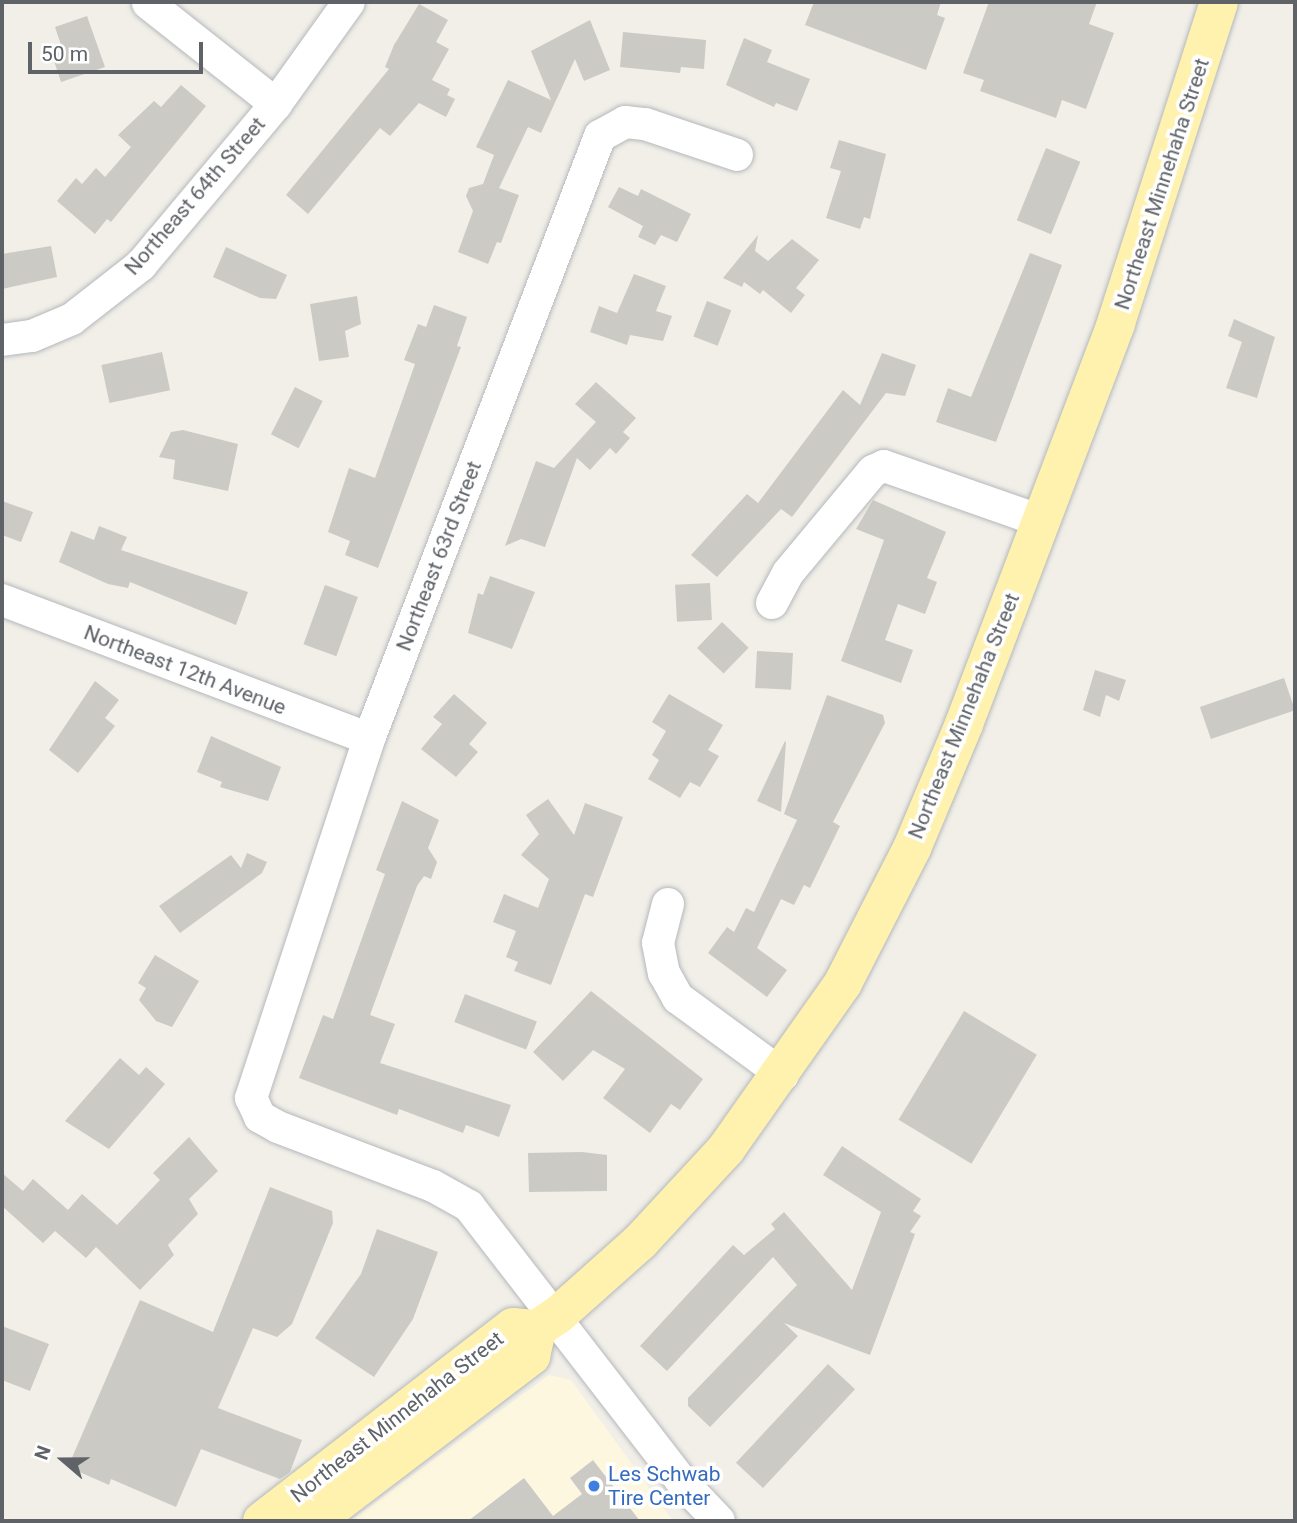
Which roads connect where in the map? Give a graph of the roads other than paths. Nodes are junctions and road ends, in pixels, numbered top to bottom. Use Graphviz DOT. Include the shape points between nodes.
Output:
graph roads {
  1 [pos="349,2"];
  2 [pos="1219,2"];
  3 [pos="148,3"];
  4 [pos="276,104"];
  5 [pos="737,155"];
  6 [pos="2,340"];
  7 [pos="1041,521"];
  8 [pos="2,600"];
  9 [pos="772,603"];
  10 [pos="369,739"];
  11 [pos="668,904"];
  12 [pos="783,1075"];
  13 [pos="548,1322"];
  14 [pos="350,1452"];
  15 [pos="262,1521"];
  16 [pos="287,1521"];
  17 [pos="314,1521"];
  18 [pos="719,1521"];
  1 -- 4 [label="street, Northeast 64th Street"];
  2 -- 7 [label="main road, Northeast Minnehaha Street" via="1166,179"];
  3 -- 4 [label="street"];
  4 -- 6 [label="street, Northeast 64th Street" via="141,265 72,319 32,336"];
  5 -- 10 [label="street, Northeast 63rd Street" via="645,124 625,122 600,136"];
  7 -- 9 [label="street" via="884,466 873,471 788,573"];
  7 -- 12 [label="main road, Northeast Minnehaha Street" via="912,848 842,983"];
  8 -- 10 [label="street, Northeast 12th Avenue"];
  10 -- 13 [label="street, Northeast 63rd Street" via="251,1098 260,1117 453,1195 485,1222"];
  11 -- 12 [label="street" via="659,943 661,963 678,998"];
  12 -- 13 [label="main road, Northeast Minnehaha Street" via="684,1196"];
  13 -- 14 [label="main road, Northeast Minnehaha Street" via="513,1327"];
  13 -- 17 [label="main road, Northeast Minnehaha Street" via="531,1356"];
  13 -- 18 [label="street"];
  14 -- 15 [label="main road, Northeast Minnehaha Street"];
  14 -- 16 [label="main road" via="345,1475"];
}
